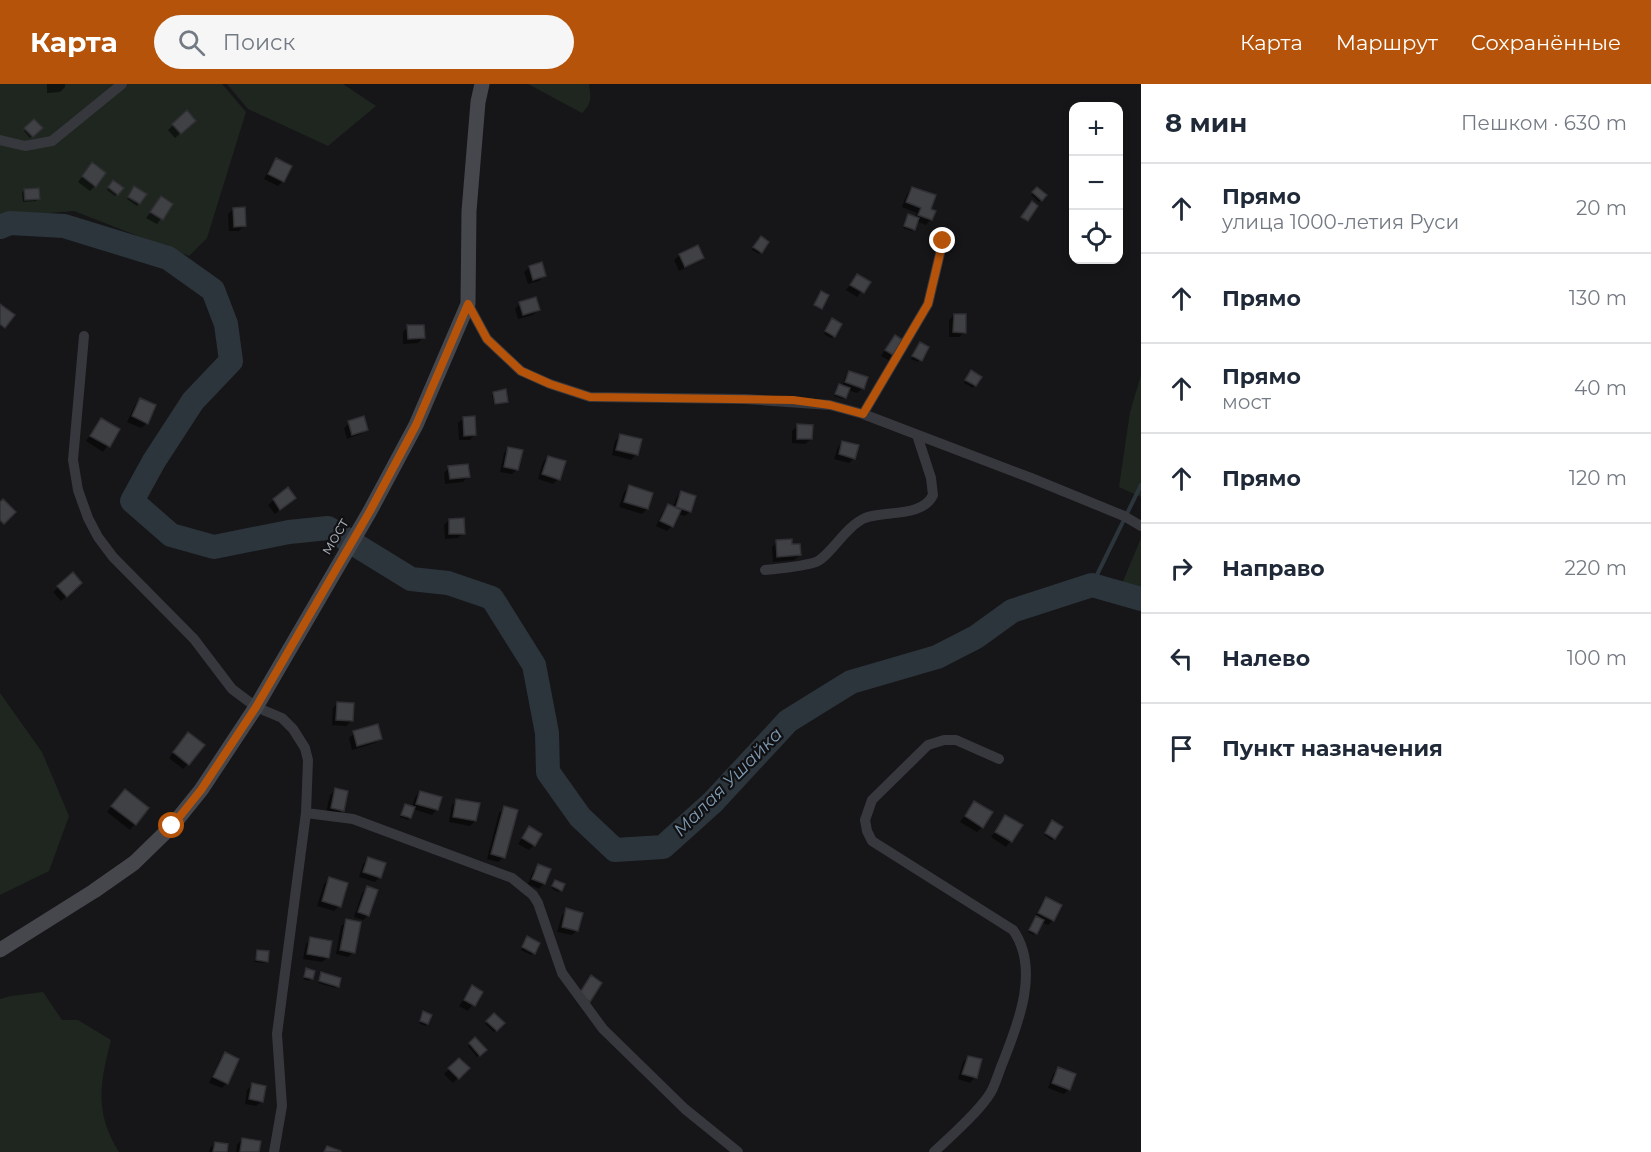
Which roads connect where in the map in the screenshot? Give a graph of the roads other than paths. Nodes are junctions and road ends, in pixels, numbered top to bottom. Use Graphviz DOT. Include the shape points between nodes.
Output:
graph roads {
  1 [pos="122,84"];
  2 [pos="482,84"];
  3 [pos="0,140"];
  4 [pos="943,241"];
  5 [pos="468,304"];
  6 [pos="84,336"];
  7 [pos="863,414"];
  8 [pos="917,435"];
  9 [pos="1141,526"];
  10 [pos="765,570"];
  11 [pos="256,707"];
  12 [pos="999,759"];
  13 [pos="306,813"];
  14 [pos="0,950"];
  15 [pos="274,1152"];
  16 [pos="738,1152"];
  17 [pos="934,1152"];
  1 -- 3 [label="street" via="52,141 25,146"];
  2 -- 5 [label="street" via="469,211"];
  4 -- 7 [label="street" via="928,304"];
  5 -- 7 [label="street" via="487,339 521,371 590,397 793,400"];
  5 -- 11 [label="street, мост" via="416,425"];
  6 -- 11 [label="street" via="73,460 88,518 113,557 194,639 232,689"];
  7 -- 8 [label="street"];
  8 -- 9 [label="street" via="1082,498"];
  8 -- 10 [label="street" via="931,478 933,495 927,504 863,519 818,561"];
  11 -- 13 [label="street" via="282,718 305,748"];
  11 -- 14 [label="street, мост" via="201,790 134,863"];
  12 -- 17 [label="street" via="956,740 928,745 872,800 865,820 872,841 1013,930 1024,950 1024,1002 991,1092"];
  13 -- 15 [label="street" via="277,1034 282,1106"];
  13 -- 16 [label="street" via="353,819 512,878 526,888 538,903 562,973 603,1029 686,1109"];
}
